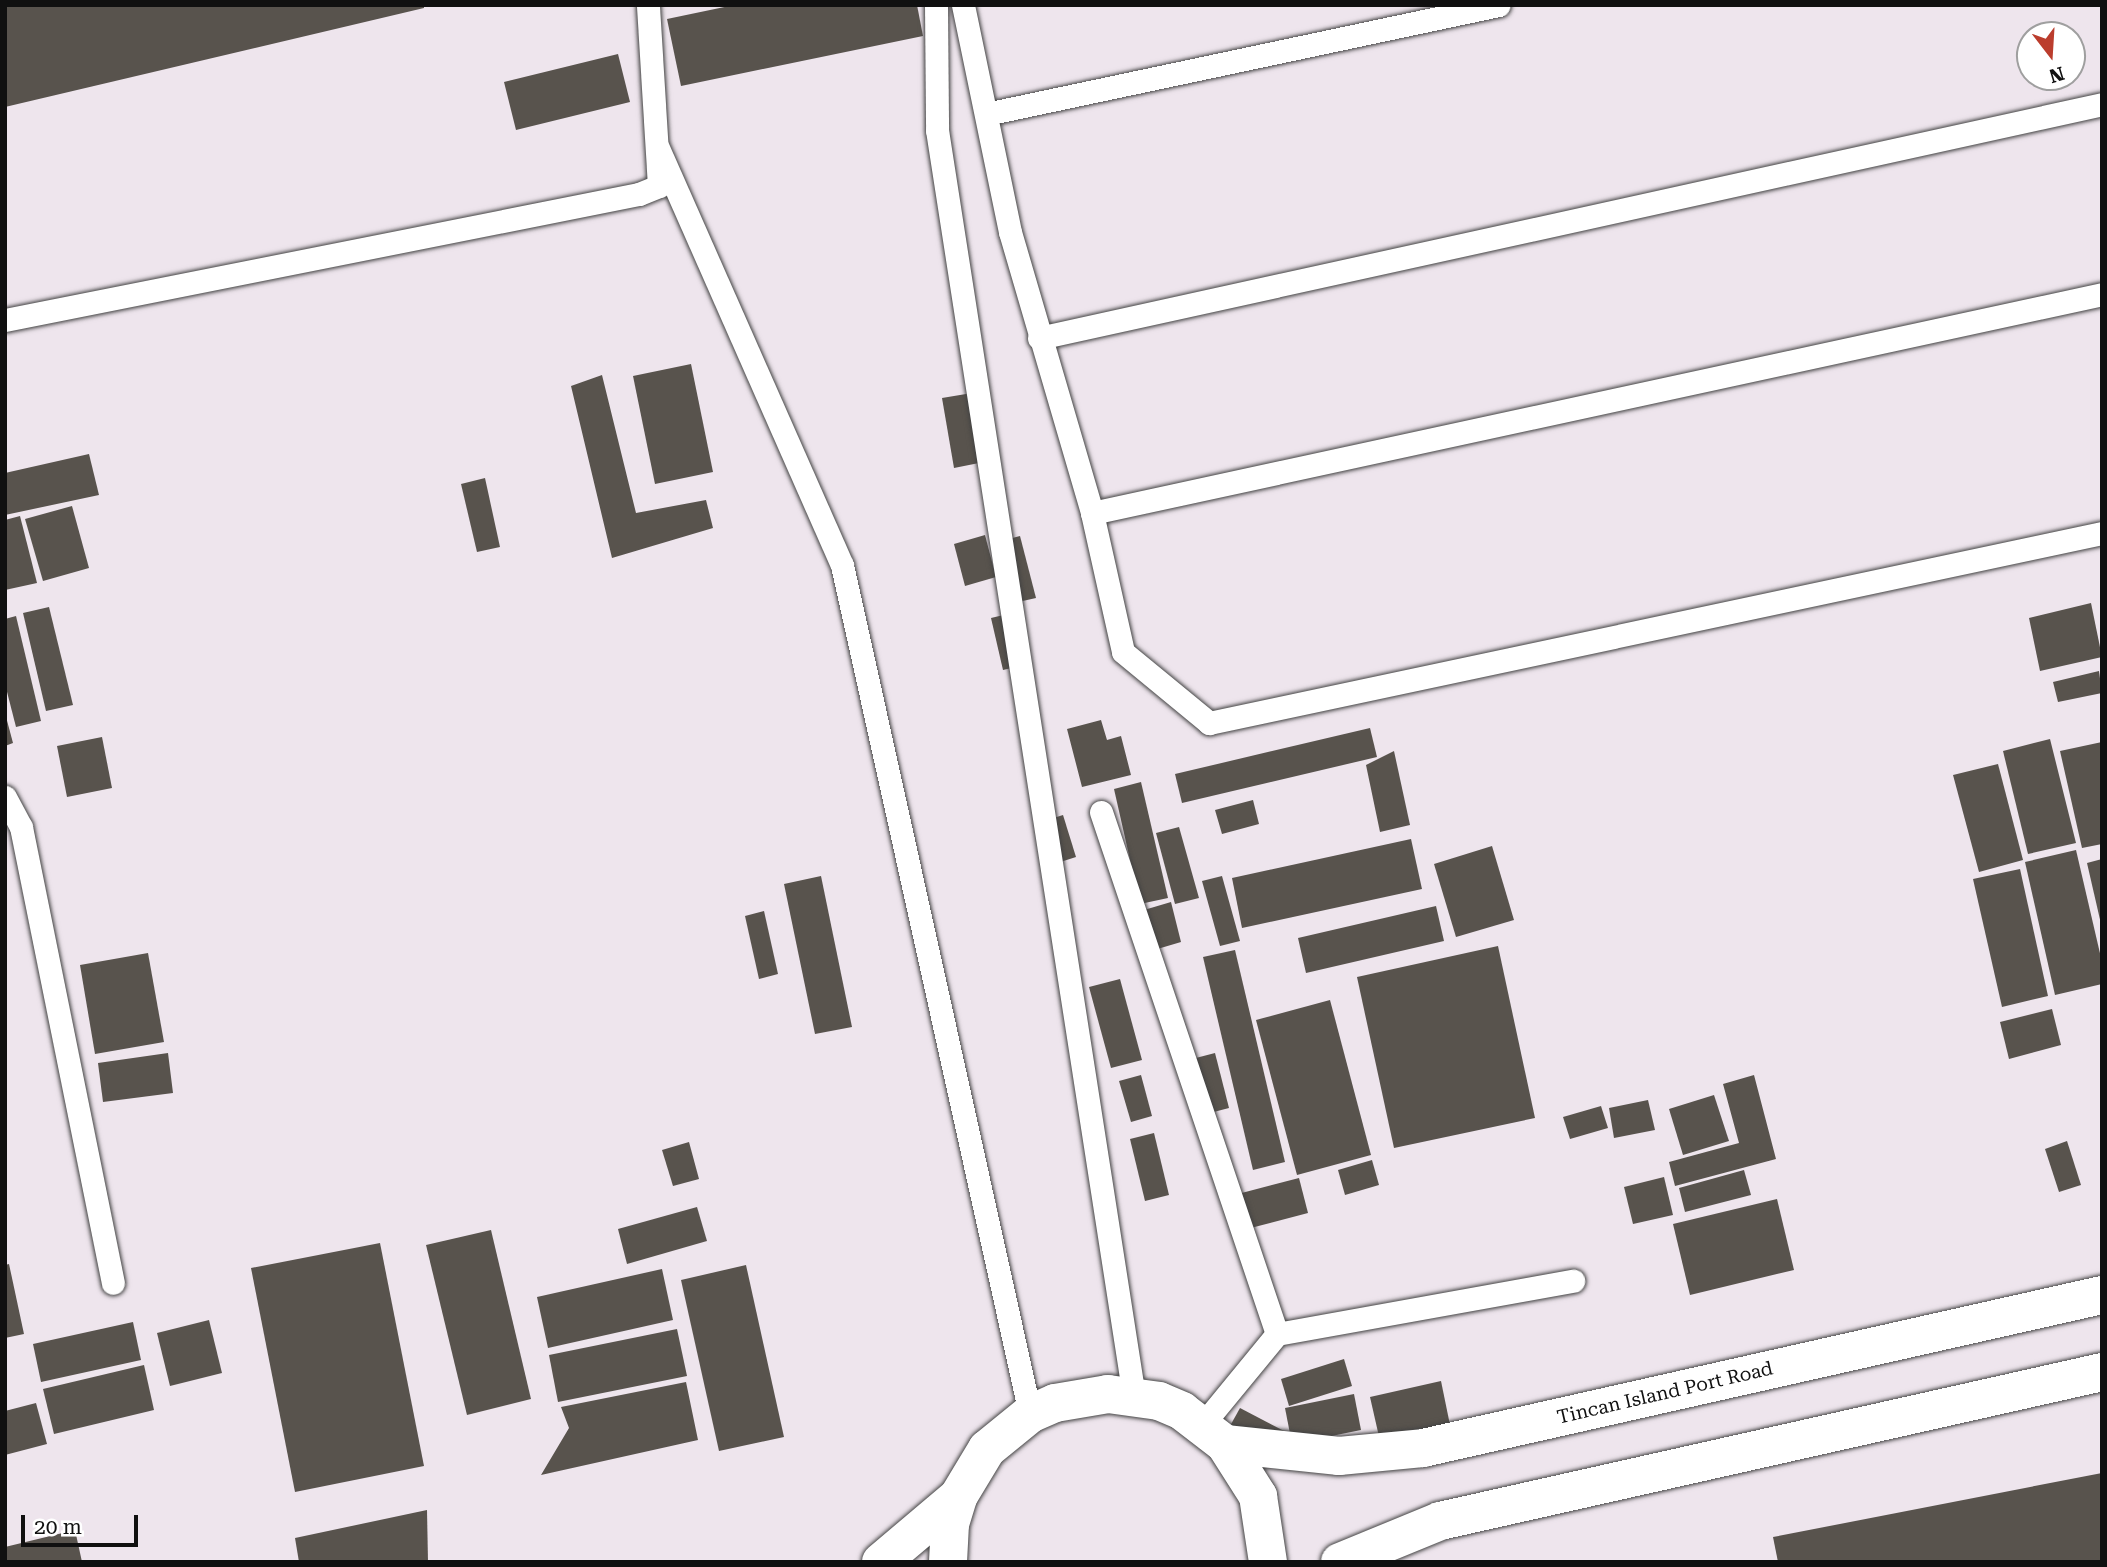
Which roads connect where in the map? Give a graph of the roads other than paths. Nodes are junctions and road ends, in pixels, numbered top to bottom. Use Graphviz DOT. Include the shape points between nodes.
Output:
graph roads {
  1 [pos="648,5"];
  2 [pos="936,5"];
  3 [pos="963,5"];
  4 [pos="1499,5"];
  5 [pos="2102,104"];
  6 [pos="986,114"];
  7 [pos="658,148"];
  8 [pos="2102,294"];
  9 [pos="5,320"];
  10 [pos="1039,338"];
  11 [pos="1093,513"];
  12 [pos="2102,533"];
  13 [pos="5,797"];
  14 [pos="1101,812"];
  15 [pos="1573,1281"];
  16 [pos="113,1283"];
  17 [pos="2102,1295"];
  18 [pos="1277,1334"];
  19 [pos="2102,1372"];
  20 [pos="1134,1396"];
  21 [pos="1030,1414"];
  22 [pos="1214,1434"];
  23 [pos="958,1497"];
  24 [pos="881,1562"];
  25 [pos="948,1562"];
  26 [pos="1268,1562"];
  27 [pos="1340,1562"];
  1 -- 7 [label="lane"];
  2 -- 20 [label="lane" via="937,130"];
  3 -- 6 [label="lane"];
  4 -- 6 [label="lane"];
  5 -- 10 [label="lane"];
  6 -- 10 [label="lane" via="1010,232"];
  7 -- 9 [label="lane" via="659,186 639,194"];
  7 -- 21 [label="lane" via="842,565"];
  8 -- 11 [label="lane"];
  10 -- 11 [label="lane"];
  11 -- 12 [label="lane" via="1124,652 1209,723"];
  13 -- 16 [label="lane" via="21,827"];
  14 -- 18 [label="lane"];
  15 -- 18 [label="lane"];
  17 -- 22 [label="street, Tincan Island Port Road" via="1423,1448 1339,1456"];
  18 -- 22 [label="lane"];
  19 -- 27 [label="street" via="1440,1521"];
  20 -- 21 [label="street" via="1081,1396"];
  20 -- 22 [label="street" via="1170,1406"];
  21 -- 23 [label="street" via="987,1449"];
  22 -- 26 [label="street" via="1258,1496"];
  23 -- 24 [label="street"];
  23 -- 25 [label="street" via="950,1524"];
}
